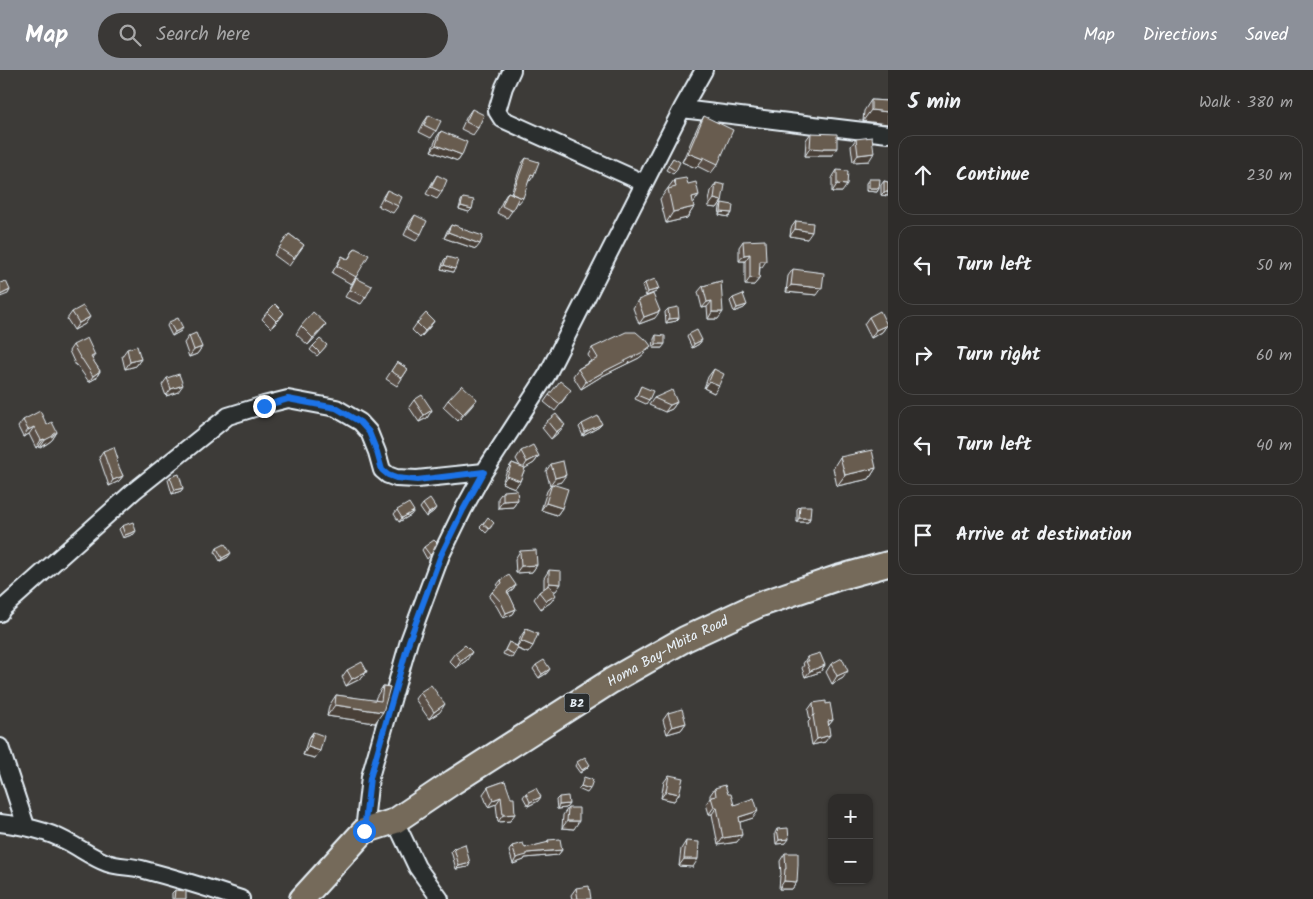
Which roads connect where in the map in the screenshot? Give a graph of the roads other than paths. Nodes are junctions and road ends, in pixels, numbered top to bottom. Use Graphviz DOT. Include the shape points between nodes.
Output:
graph roads {
  1 [pos="512,70"];
  2 [pos="704,70"];
  3 [pos="682,109"];
  4 [pos="888,134"];
  5 [pos="644,183"];
  6 [pos="484,472"];
  7 [pos="888,564"];
  8 [pos="0,613"];
  9 [pos="0,747"];
  10 [pos="395,821"];
  11 [pos="0,823"];
  12 [pos="26,826"];
  13 [pos="364,831"];
  14 [pos="241,899"];
  15 [pos="302,899"];
  16 [pos="440,899"];
  1 -- 5 [label="street" via="497,110 502,119"];
  2 -- 3 [label="street"];
  3 -- 4 [label="street"];
  3 -- 5 [label="street"];
  5 -- 6 [label="street" via="547,375"];
  6 -- 8 [label="street" via="417,480 396,478 382,470 369,432 360,422 336,408 288,399 255,408 228,416 134,491"];
  6 -- 13 [label="street" via="441,555 409,641 370,778"];
  7 -- 10 [label="highway, Homa Bay-Mbita Road / B2" via="758,605 685,639 611,681"];
  9 -- 12 [label="street"];
  10 -- 13 [label="highway, Homa Bay-Mbita Road / B2"];
  10 -- 16 [label="street" via="417,867"];
  11 -- 12 [label="street"];
  12 -- 14 [label="street" via="66,840 105,863 176,878"];
  13 -- 15 [label="highway, Homa Bay-Mbita Road / B2"];
}
